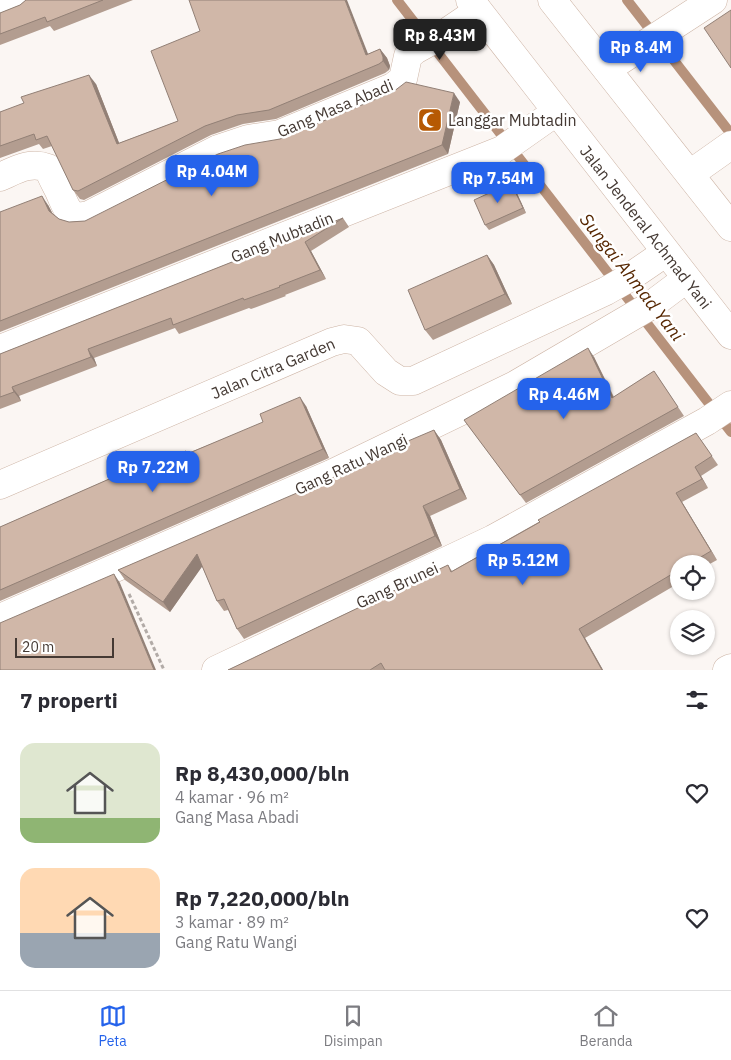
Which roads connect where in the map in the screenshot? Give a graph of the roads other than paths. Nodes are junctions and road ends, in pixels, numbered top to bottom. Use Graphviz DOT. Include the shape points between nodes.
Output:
graph roads {
  1 [pos="20,0"];
  2 [pos="552,0"];
  3 [pos="714,0"];
  4 [pos="474,6"];
  5 [pos="0,8"];
  6 [pos="607,69"];
  7 [pos="556,112"];
  8 [pos="731,145"];
  9 [pos="690,174"];
  10 [pos="0,177"];
  11 [pos="731,227"];
  12 [pos="665,253"];
  13 [pos="686,279"];
  14 [pos="731,335"];
  15 [pos="0,349"];
  16 [pos="731,405"];
  17 [pos="0,485"];
  18 [pos="0,618"];
  19 [pos="731,668"];
  20 [pos="216,670"];
  21 [pos="727,670"];
  1 -- 5 [label="main road"];
  2 -- 6 [label="main road"];
  3 -- 6 [label="main road"];
  4 -- 7 [label="main road, Jalan Jenderal Achmad Yani"];
  4 -- 10 [label="main road, Gang Masa Abadi" via="444,34 408,56 403,79 393,87 280,134 248,139 218,149 82,217 74,216 65,208 48,168 29,165"];
  6 -- 9 [label="main road"];
  7 -- 12 [label="main road, Jalan Jenderal Achmad Yani"];
  7 -- 15 [label="main road, Gang Mubtadin" via="511,144"];
  8 -- 9 [label="main road"];
  9 -- 11 [label="main road"];
  12 -- 13 [label="main road, Jalan Jenderal Achmad Yani"];
  12 -- 17 [label="main road, Jalan Citra Garden" via="617,285 413,381 400,381 386,372 358,341 344,338"];
  13 -- 14 [label="main road, Jalan Jenderal Achmad Yani"];
  13 -- 18 [label="main road, Gang Ratu Wangi" via="650,306 515,385 331,474"];
  16 -- 20 [label="main road, Gang Brunei" via="493,539"];
  19 -- 21 [label="main road"];
}
